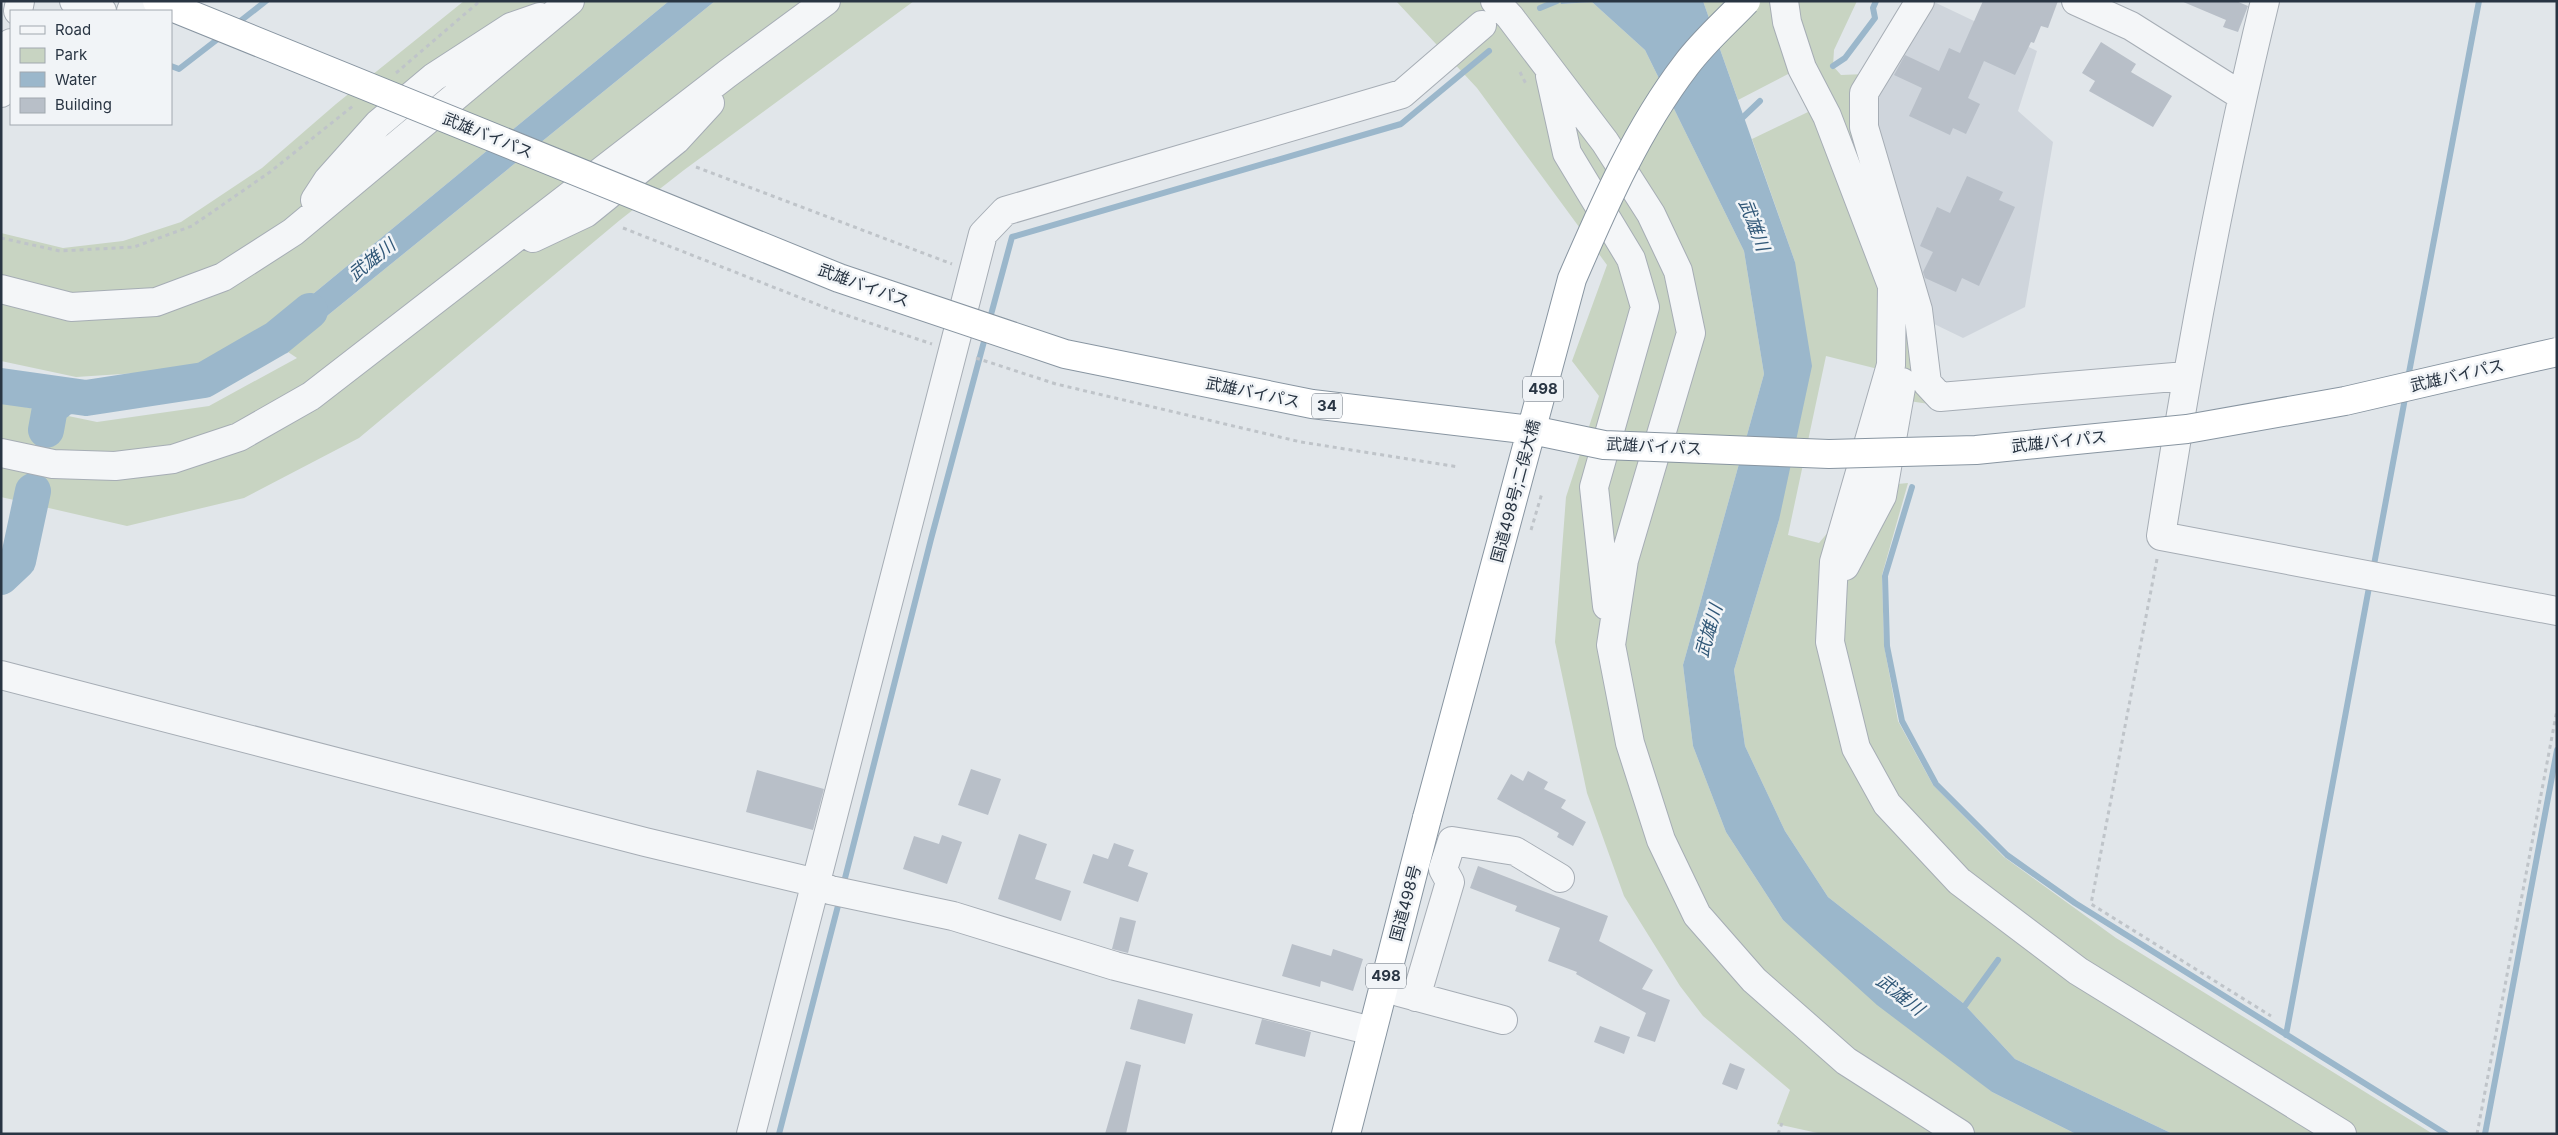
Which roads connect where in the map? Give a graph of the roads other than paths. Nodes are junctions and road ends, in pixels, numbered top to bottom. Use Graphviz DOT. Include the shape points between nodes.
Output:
graph roads {
  1 [pos="74,1"];
  2 [pos="157,1"];
  3 [pos="826,1"];
  4 [pos="1494,1"];
  5 [pos="1746,1"];
  6 [pos="1784,1"];
  7 [pos="1920,1"];
  8 [pos="2076,1"];
  9 [pos="2265,1"];
  10 [pos="565,6"];
  11 [pos="99,10"];
  12 [pos="1482,25"];
  13 [pos="10,48"];
  14 [pos="1548,68"];
  15 [pos="1,93"];
  16 [pos="2242,96"];
  17 [pos="1892,286"];
  18 [pos="1,289"];
  19 [pos="1916,350"];
  20 [pos="2557,352"];
  21 [pos="2186,376"];
  22 [pos="1532,430"];
  23 [pos="1,453"];
  24 [pos="1833,591"];
  25 [pos="2557,611"];
  26 [pos="1611,645"];
  27 [pos="1,675"];
  28 [pos="1427,818"];
  29 [pos="1560,878"];
  30 [pos="823,887"];
  31 [pos="1383,988"];
  32 [pos="1416,997"];
  33 [pos="1503,1020"];
  34 [pos="1372,1031"];
  35 [pos="751,1134"];
  36 [pos="1346,1134"];
  37 [pos="1960,1134"];
  38 [pos="2342,1134"];
  1 -- 11 [label="street"];
  2 -- 22 [label="highway, 武雄バイパス / 34, bridge" via="838,278 1065,354 1312,404"];
  3 -- 23 [label="street" via="311,396 239,437 173,459 115,466 52,464"];
  4 -- 14 [label="street"];
  5 -- 22 [label="highway, 国道498号;二俣大橋 / 498, bridge" via="1686,64 1651,117 1607,198 1572,279"];
  6 -- 17 [label="street" via="1787,22 1802,68 1826,116"];
  7 -- 19 [label="street" via="1864,93 1864,127 1918,310"];
  8 -- 16 [label="street" via="2131,26"];
  9 -- 16 [label="street"];
  10 -- 18 [label="street" via="293,232 222,277 156,302 70,307"];
  12 -- 30 [label="street" via="1402,94 1005,211 983,234"];
  13 -- 15 [label="street"];
  14 -- 26 [label="street" via="1567,153 1631,259 1645,307 1594,486"];
  14 -- 26 [label="street" via="1605,142 1651,214 1678,271 1691,334 1624,560"];
  16 -- 21 [label="street"];
  17 -- 19 [label="street"];
  17 -- 24 [label="street" via="1891,365 1834,562"];
  19 -- 21 [label="street" via="1926,383 1940,397"];
  19 -- 24 [label="street" via="1882,496"];
  20 -- 22 [label="highway, 武雄バイパス / 34, bridge" via="2345,401 2187,429 1976,450 1829,454 1624,446"];
  21 -- 25 [label="street" via="2161,536"];
  22 -- 28 [label="highway, 国道498号;二俣大橋 / 498, bridge"];
  24 -- 38 [label="street" via="1830,642 1856,748 1887,804 1959,881 2078,971"];
  26 -- 37 [label="street" via="1630,743 1655,822 1697,914 1754,980 1846,1061"];
  27 -- 30 [label="street"];
  28 -- 31 [label="highway, 国道498号 / 498"];
  29 -- 32 [label="street" via="1514,851 1452,841 1444,869 1450,882"];
  30 -- 34 [label="street" via="953,916 1116,966"];
  30 -- 35 [label="street"];
  31 -- 32 [label="street"];
  31 -- 34 [label="highway, 国道498号 / 498"];
  32 -- 33 [label="street"];
  34 -- 36 [label="highway, 国道498号 / 498"];
}
